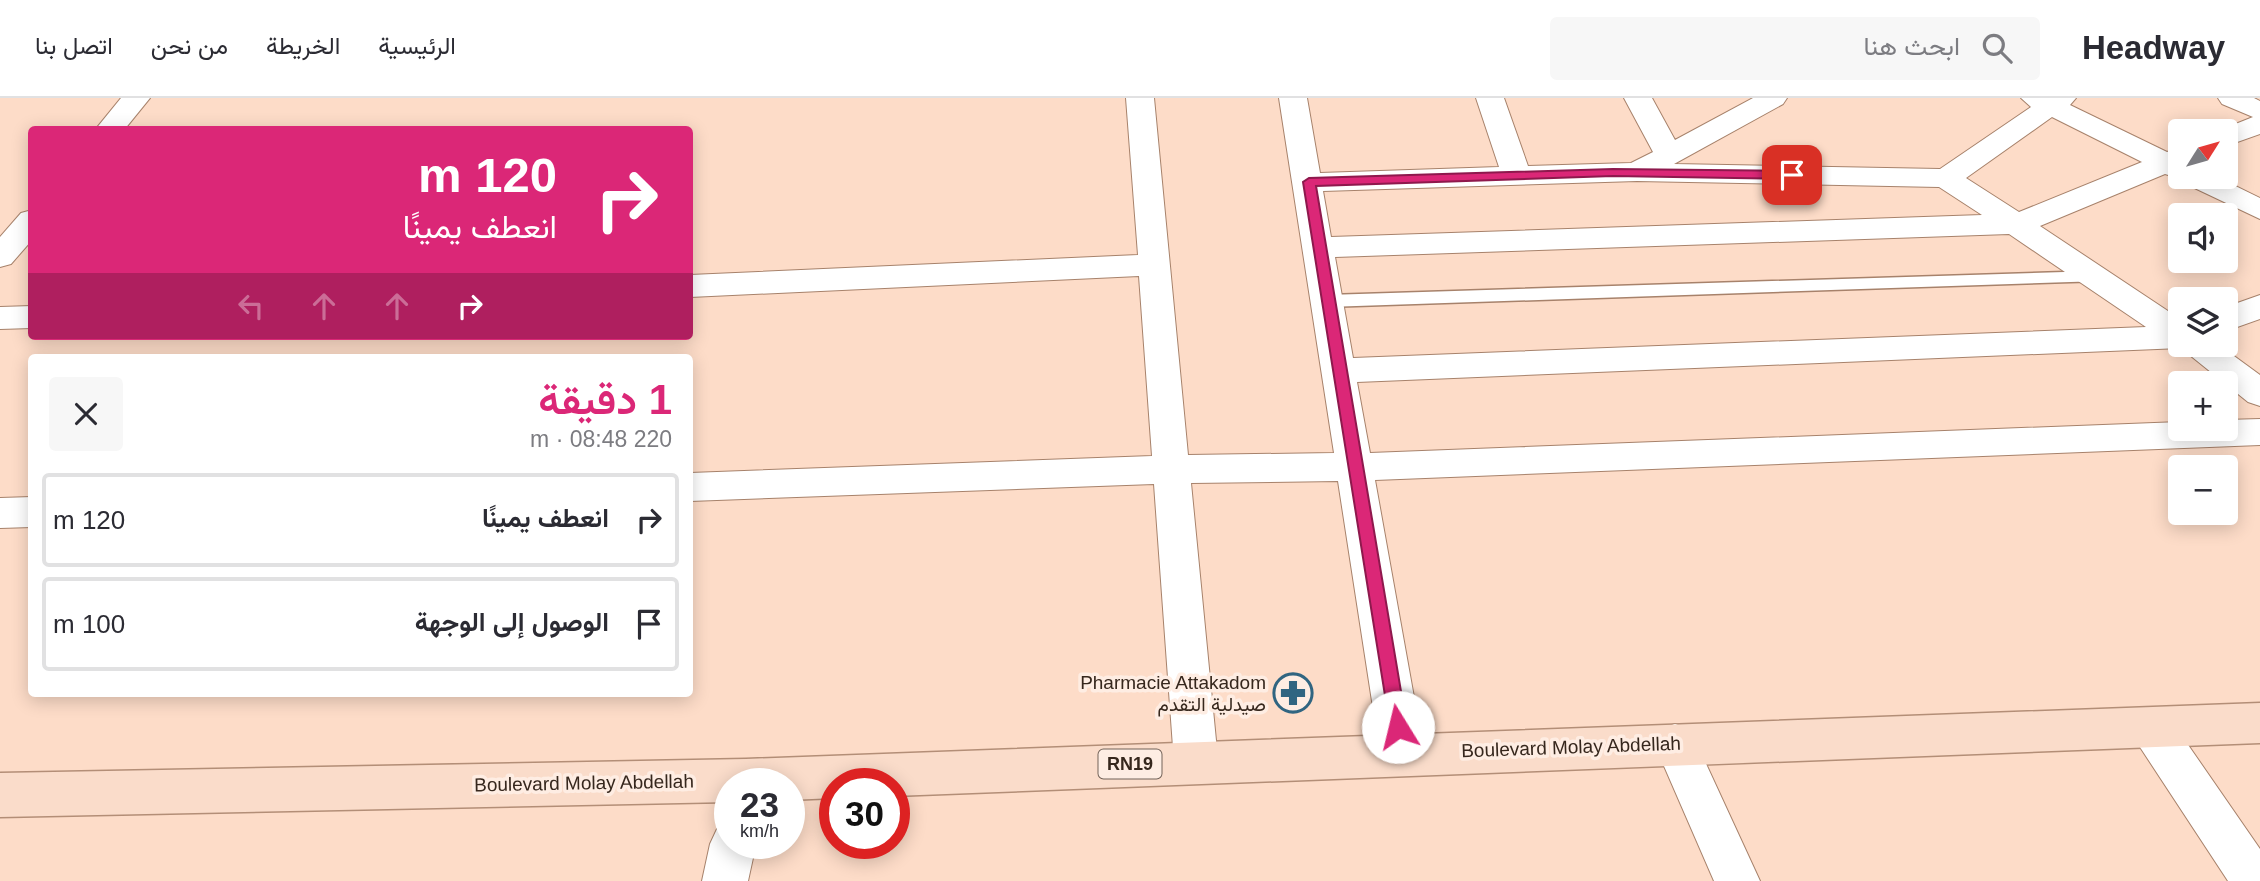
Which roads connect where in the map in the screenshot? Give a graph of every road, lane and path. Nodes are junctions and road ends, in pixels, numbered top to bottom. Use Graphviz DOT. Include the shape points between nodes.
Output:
graph roads {
  1 [pos="136,98"];
  2 [pos="1140,98"];
  3 [pos="1293,98"];
  4 [pos="1490,98"];
  5 [pos="1637,98"];
  6 [pos="1773,98"];
  7 [pos="2232,98"];
  8 [pos="2049,101"];
  9 [pos="2260,111"];
  10 [pos="2260,124"];
  11 [pos="112,126"];
  12 [pos="2238,133"];
  13 [pos="1668,154"];
  14 [pos="2168,159"];
  15 [pos="2168,166"];
  16 [pos="1637,172"];
  17 [pos="1516,174"];
  18 [pos="1946,178"];
  19 [pos="1309,182"];
  20 [pos="2218,189"];
  21 [pos="2260,210"];
  22 [pos="2018,224"];
  23 [pos="28,225"];
  24 [pos="1318,247"];
  25 [pos="0,257"];
  26 [pos="1153,265"];
  27 [pos="2096,277"];
  28 [pos="693,286"];
  29 [pos="1327,301"];
  30 [pos="2260,306"];
  31 [pos="2238,315"];
  32 [pos="28,317"];
  33 [pos="0,318"];
  34 [pos="2168,327"];
  35 [pos="2168,336"];
  36 [pos="2212,357"];
  37 [pos="1339,371"];
  38 [pos="2260,393"];
  39 [pos="2260,432"];
  40 [pos="1356,467"];
  41 [pos="1171,470"];
  42 [pos="693,487"];
  43 [pos="28,512"];
  44 [pos="0,513"];
  45 [pos="2260,723"];
  46 [pos="2151,727"];
  47 [pos="1675,743"];
  48 [pos="1402,753"];
  49 [pos="1196,761"];
  50 [pos="805,779"];
  51 [pos="714,783"];
  52 [pos="0,795"];
  53 [pos="730,859"];
  54 [pos="726,881"];
  55 [pos="1737,881"];
  56 [pos="2255,881"];
  1 -- 11 [label="street"];
  2 -- 26 [label="street"];
  3 -- 19 [label="street"];
  4 -- 17 [label="street"];
  5 -- 13 [label="street"];
  6 -- 13 [label="street"];
  7 -- 9 [label="street"];
  8 -- 14 [label="street"];
  8 -- 18 [label="street"];
  10 -- 12 [label="street"];
  13 -- 16 [label="street"];
  15 -- 22 [label="street"];
  16 -- 17 [label="street"];
  16 -- 18 [label="street"];
  17 -- 19 [label="street"];
  18 -- 22 [label="street"];
  19 -- 24 [label="street"];
  20 -- 21 [label="street"];
  22 -- 24 [label="street"];
  22 -- 27 [label="street"];
  23 -- 25 [label="street"];
  24 -- 29 [label="street"];
  26 -- 28 [label="street"];
  26 -- 41 [label="street"];
  27 -- 29 [label="lane"];
  27 -- 34 [label="street"];
  29 -- 37 [label="street"];
  30 -- 31 [label="street"];
  32 -- 33 [label="street"];
  35 -- 37 [label="street"];
  36 -- 38 [label="street"];
  37 -- 40 [label="street"];
  39 -- 40 [label="street"];
  40 -- 41 [label="street"];
  40 -- 48 [label="street"];
  41 -- 42 [label="street"];
  41 -- 49 [label="street"];
  43 -- 44 [label="street"];
  45 -- 46 [label="main road, Boulevard Molay Abdellah / RN19"];
  46 -- 47 [label="main road, Boulevard Molay Abdellah / RN19"];
  46 -- 56 [label="street"];
  47 -- 48 [label="main road, Boulevard Molay Abdellah / RN19"];
  47 -- 55 [label="street"];
  48 -- 49 [label="main road, Boulevard Molay Abdellah / RN19"];
  49 -- 50 [label="main road, Boulevard Molay Abdellah / RN19"];
  51 -- 52 [label="main road, Boulevard Molay Abdellah / RN19"];
  53 -- 54 [label="street"];
}
